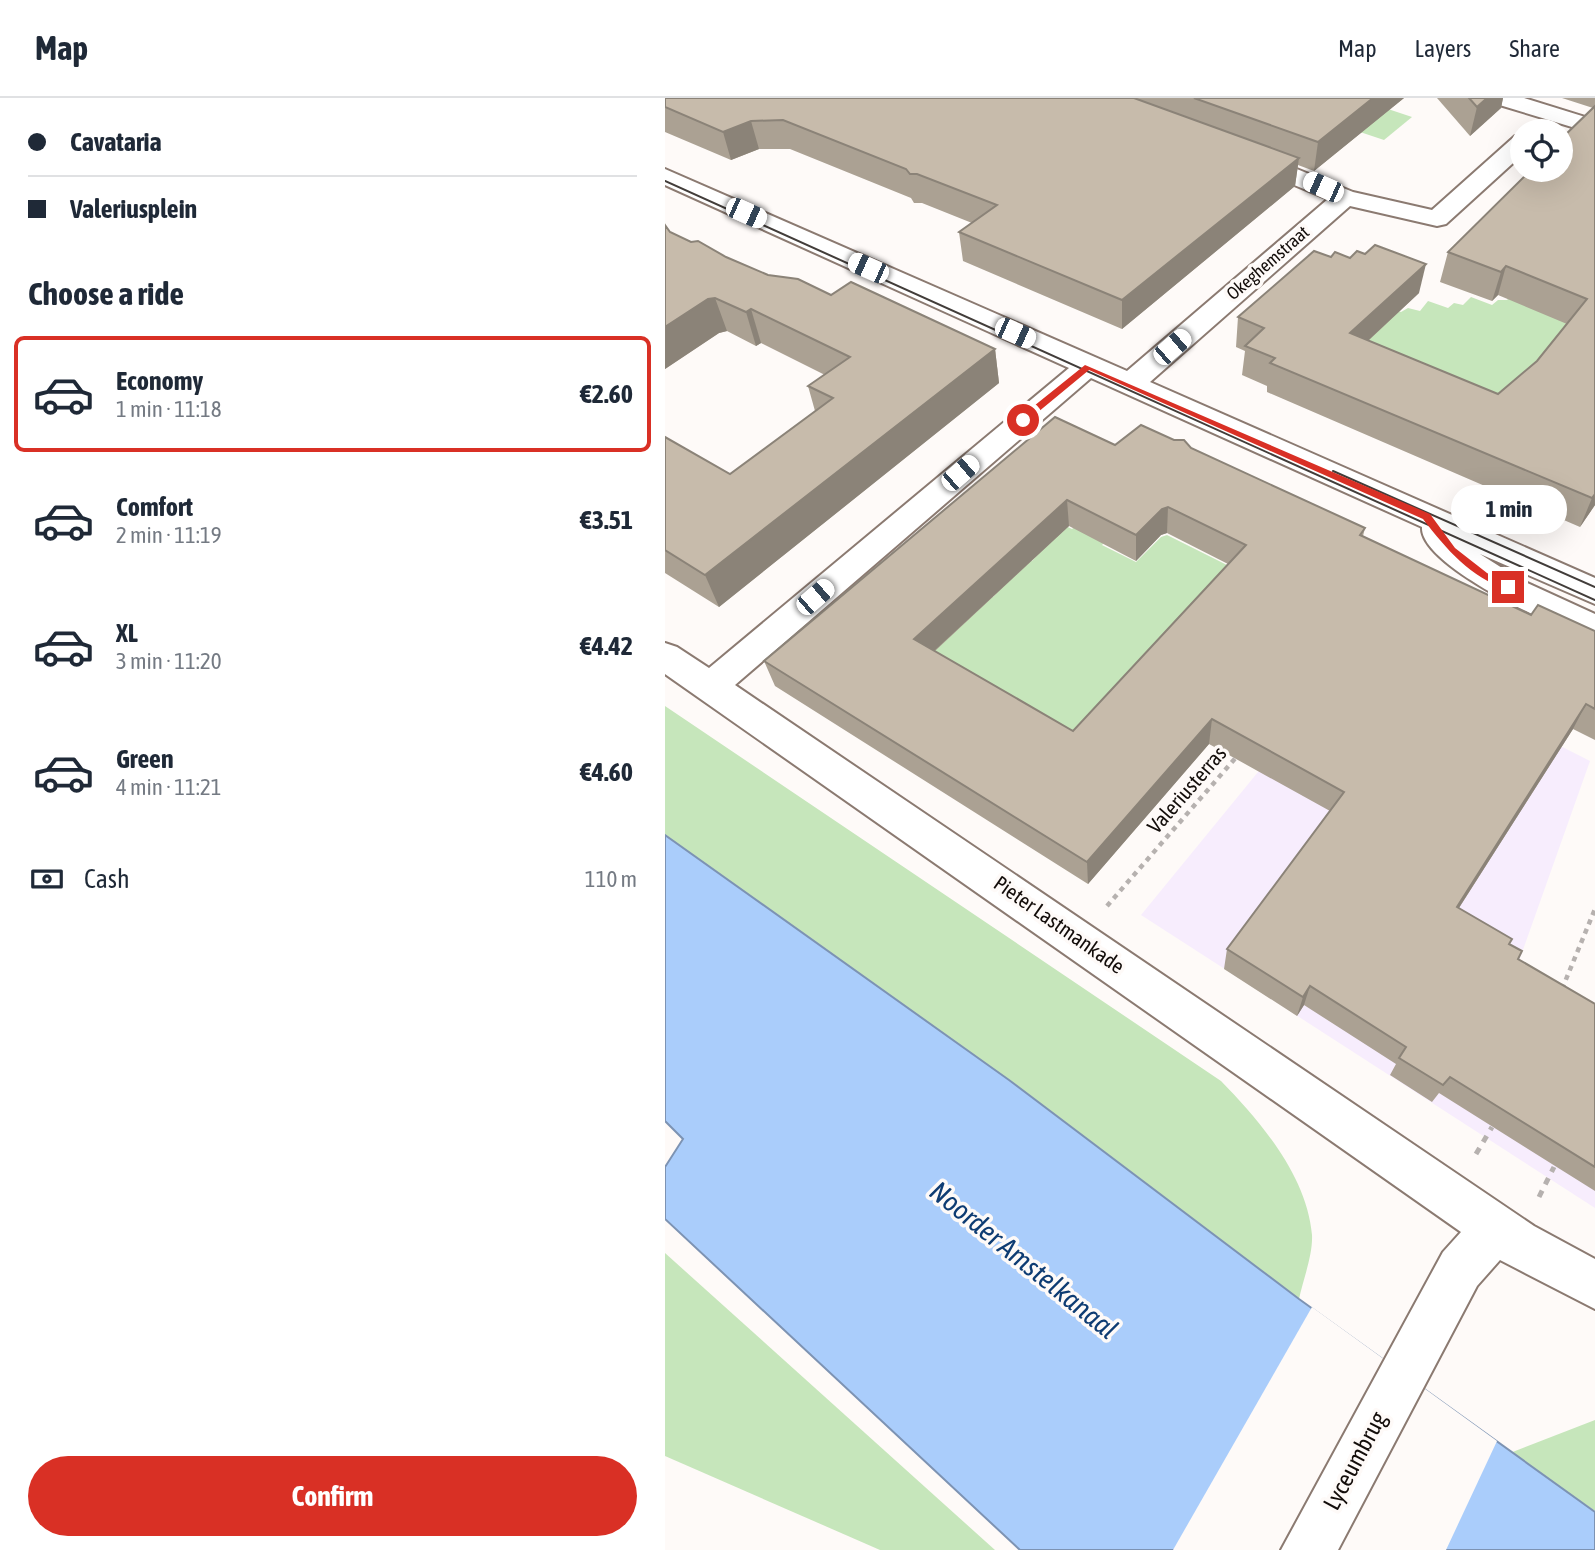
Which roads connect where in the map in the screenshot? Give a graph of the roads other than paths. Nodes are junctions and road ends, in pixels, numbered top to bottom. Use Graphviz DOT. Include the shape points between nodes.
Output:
graph roads {
  1 [pos="1501,98"];
  2 [pos="1552,114"];
  3 [pos="1546,119"];
  4 [pos="1595,127"];
  5 [pos="1226,149"];
  6 [pos="1510,153"];
  7 [pos="665,176"];
  8 [pos="1345,197"];
  9 [pos="1088,366"];
  10 [pos="1129,385"];
  11 [pos="1427,517"];
  12 [pos="1595,592"];
  13 [pos="1595,628"];
  14 [pos="665,656"];
  15 [pos="712,685"];
  16 [pos="1496,1228"];
  17 [pos="1595,1285"];
  18 [pos="1308,1550"];
  1 -- 2 [label="street"];
  2 -- 3 [label="street"];
  2 -- 4 [label="street"];
  5 -- 8 [label="street"];
  6 -- 8 [label="street" via="1437,219"];
  7 -- 9 [label="street"];
  8 -- 10 [label="street, Okeghemstraat"];
  9 -- 10 [label="street"];
  9 -- 15 [label="street"];
  10 -- 11 [label="street"];
  11 -- 12 [label="street"];
  11 -- 13 [label="street" via="1452,550 1484,575"];
  14 -- 15 [label="street, Pieter Lastmankade"];
  15 -- 16 [label="street, Pieter Lastmankade"];
  16 -- 17 [label="street, Pieter Lastmankade"];
  16 -- 18 [label="street, Lyceumbrug" via="1460,1269"];
}
